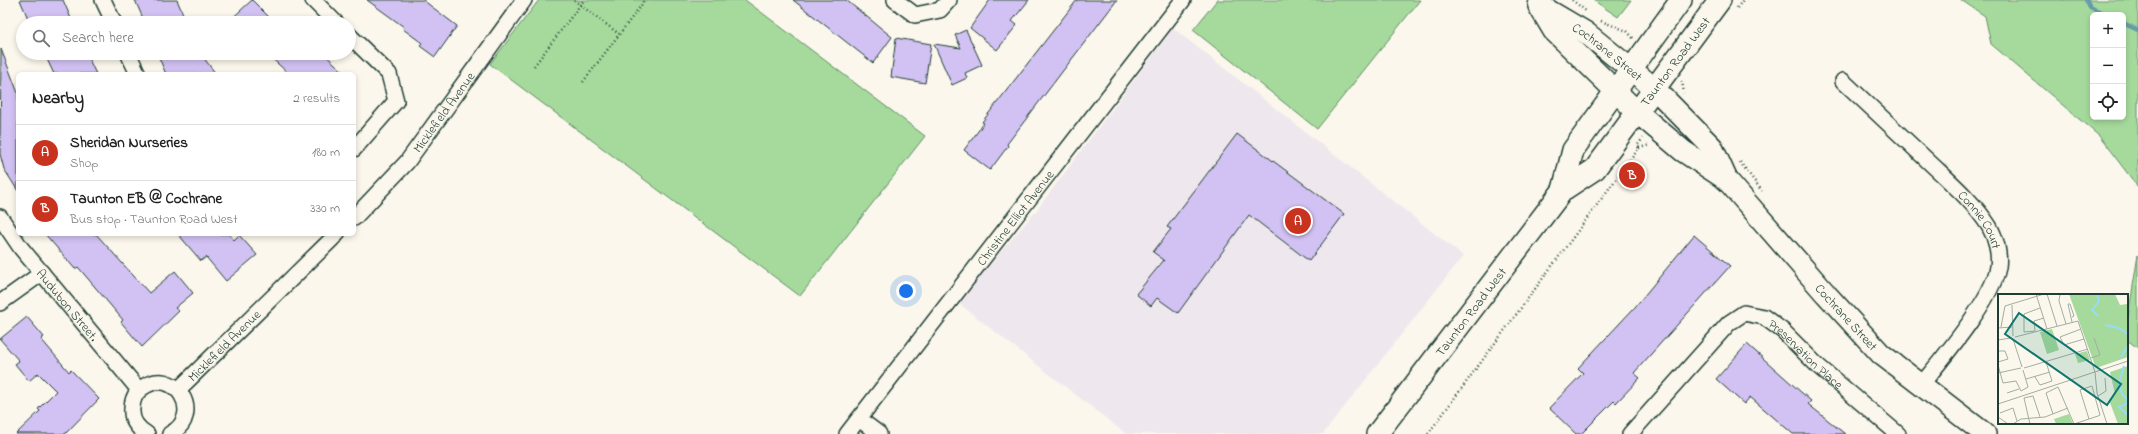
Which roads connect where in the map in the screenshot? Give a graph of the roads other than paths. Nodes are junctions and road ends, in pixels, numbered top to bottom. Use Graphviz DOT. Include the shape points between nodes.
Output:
graph roads {
  1 [pos="103,0"];
  2 [pos="312,0"];
  3 [pos="524,0"];
  4 [pos="895,0"];
  5 [pos="949,0"];
  6 [pos="1183,0"];
  7 [pos="1681,0"];
  8 [pos="1720,0"];
  9 [pos="1535,3"];
  10 [pos="111,16"];
  11 [pos="329,16"];
  12 [pos="356,42"];
  13 [pos="131,60"];
  14 [pos="1630,70"];
  15 [pos="137,72"];
  16 [pos="1844,81"];
  17 [pos="1654,88"];
  18 [pos="1615,90"];
  19 [pos="1637,112"];
  20 [pos="356,147"];
  21 [pos="1727,180"];
  22 [pos="1563,190"];
  23 [pos="356,216"];
  24 [pos="0,217"];
  25 [pos="335,236"];
  26 [pos="42,273"];
  27 [pos="0,303"];
  28 [pos="1921,385"];
  29 [pos="139,390"];
  30 [pos="178,390"];
  31 [pos="859,420"];
  32 [pos="140,432"];
  33 [pos="177,432"];
  34 [pos="847,434"];
  35 [pos="879,434"];
  36 [pos="1378,434"];
  37 [pos="1630,434"];
  38 [pos="1898,434"];
  39 [pos="1984,434"];
  1 -- 10 [label="street"];
  2 -- 11 [label="street"];
  3 -- 23 [label="street, Micklefield Avenue" via="408,162"];
  4 -- 5 [label="street" via="915,15 940,10"];
  6 -- 31 [label="street, Christine Elliot Avenue"];
  7 -- 14 [label="street, Taunton Road West"];
  8 -- 17 [label="street, Taunton Road West"];
  9 -- 14 [label="street, Cochrane Street" via="1585,32"];
  9 -- 18 [label="street, Cochrane Street" via="1554,31"];
  12 -- 20 [label="street" via="389,74 396,101"];
  13 -- 15 [label="street"];
  14 -- 17 [label="street, Cochrane Street"];
  14 -- 18 [label="street, Taunton Road West"];
  16 -- 28 [label="street, Connie Court" via="1975,208 1990,228 1997,246 1998,267 1992,287 1980,307"];
  17 -- 19 [label="street, Taunton Road West"];
  17 -- 21 [label="street, Cochrane Street" via="1712,147"];
  18 -- 19 [label="street, Cochrane Street"];
  18 -- 22 [label="street, Taunton Road West" via="1573,150"];
  19 -- 21 [label="street, Cochrane Street" via="1683,152"];
  19 -- 22 [label="street, Taunton Road West" via="1595,169"];
  21 -- 28 [label="street, Cochrane Street" via="1864,337 1881,354"];
  22 -- 36 [label="street, Taunton Road West"];
  24 -- 26 [label="street, Audubon Street."];
  25 -- 30 [label="street, Micklefield Avenue"];
  26 -- 27 [label="street"];
  26 -- 29 [label="street, Audubon Street."];
  28 -- 39 [label="street, Cochrane Street"];
  29 -- 30 [label="street" via="145,385 161,382 168,383"];
  29 -- 32 [label="street" via="134,396 131,411"];
  30 -- 33 [label="street" via="185,400 186,407 183,422"];
  31 -- 34 [label="street, Christine Elliot Avenue"];
  31 -- 35 [label="street"];
  37 -- 38 [label="street, Preservation Place" via="1729,323 1744,313 1764,317 1783,331 1818,366"];
}
